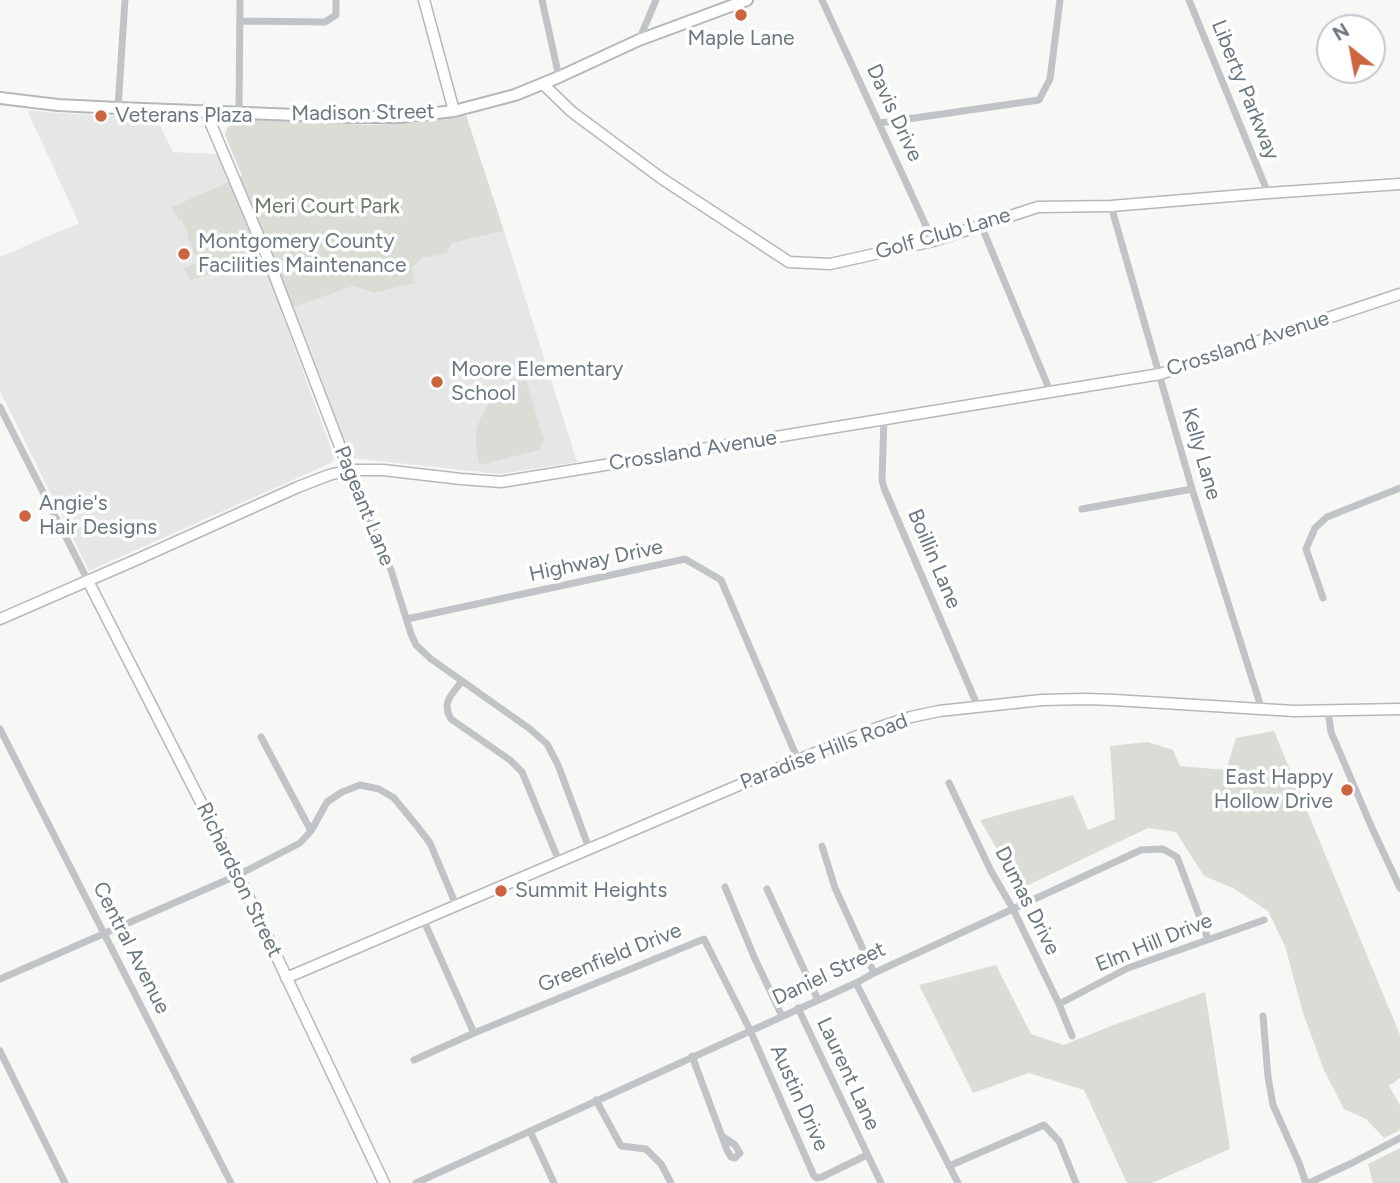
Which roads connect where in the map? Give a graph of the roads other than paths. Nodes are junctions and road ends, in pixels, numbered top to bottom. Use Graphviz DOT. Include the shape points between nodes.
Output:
graph roads {
  1 [pos="125,0"];
  2 [pos="240,0"];
  3 [pos="336,0"];
  4 [pos="424,0"];
  5 [pos="542,0"];
  6 [pos="656,0"];
  7 [pos="747,0"];
  8 [pos="822,0"];
  9 [pos="1060,0"];
  10 [pos="1189,0"];
  11 [pos="240,21"];
  12 [pos="639,40"];
  13 [pos="559,77"];
  14 [pos="543,84"];
  15 [pos="0,98"];
  16 [pos="118,108"];
  17 [pos="205,110"];
  18 [pos="454,111"];
  19 [pos="239,113"];
  20 [pos="880,123"];
  21 [pos="1400,184"];
  22 [pos="1268,193"];
  23 [pos="1111,206"];
  24 [pos="981,225"];
  25 [pos="933,241"];
  26 [pos="1400,294"];
  27 [pos="1160,373"];
  28 [pos="1050,391"];
  29 [pos="0,407"];
  30 [pos="884,419"];
  31 [pos="349,470"];
  32 [pos="1400,488"];
  33 [pos="1192,489"];
  34 [pos="1082,509"];
  35 [pos="88,581"];
  36 [pos="1323,598"];
  37 [pos="0,619"];
  38 [pos="407,619"];
  39 [pos="462,681"];
  40 [pos="978,707"];
  41 [pos="1400,709"];
  42 [pos="1262,710"];
  43 [pos="1328,710"];
  44 [pos="0,729"];
  45 [pos="261,737"];
  46 [pos="798,760"];
  47 [pos="949,783"];
  48 [pos="311,831"];
  49 [pos="822,846"];
  50 [pos="589,848"];
  51 [pos="559,861"];
  52 [pos="238,874"];
  53 [pos="724,887"];
  54 [pos="1400,888"];
  55 [pos="767,890"];
  56 [pos="456,905"];
  57 [pos="1013,909"];
  58 [pos="423,919"];
  59 [pos="1264,920"];
  60 [pos="104,933"];
  61 [pos="1208,939"];
  62 [pos="874,973"];
  63 [pos="286,978"];
  64 [pos="0,979"];
  65 [pos="856,983"];
  66 [pos="818,1000"];
  67 [pos="1059,1004"];
  68 [pos="798,1009"];
  69 [pos="782,1016"];
  70 [pos="1264,1016"];
  71 [pos="750,1030"];
  72 [pos="474,1032"];
  73 [pos="1072,1036"];
  74 [pos="0,1051"];
  75 [pos="692,1056"];
  76 [pos="414,1060"];
  77 [pos="596,1100"];
  78 [pos="530,1131"];
  79 [pos="722,1136"];
  80 [pos="1400,1138"];
  81 [pos="867,1155"];
  82 [pos="949,1166"];
  83 [pos="817,1178"];
  84 [pos="65,1183"];
  85 [pos="231,1183"];
  86 [pos="384,1183"];
  87 [pos="416,1183"];
  88 [pos="554,1183"];
  89 [pos="671,1183"];
  90 [pos="881,1183"];
  91 [pos="958,1183"];
  92 [pos="1076,1183"];
  93 [pos="1307,1183"];
  1 -- 16 [label="street"];
  2 -- 11 [label="street"];
  3 -- 11 [label="street" via="336,15 325,22"];
  4 -- 18 [label="street"];
  5 -- 13 [label="street"];
  6 -- 12 [label="street"];
  7 -- 12 [label="main road, Madison Street"];
  8 -- 20 [label="street, Davis Drive"];
  9 -- 20 [label="street" via="1050,79 1038,100"];
  10 -- 22 [label="street, Liberty Parkway"];
  11 -- 19 [label="street"];
  12 -- 13 [label="main road, Madison Street"];
  13 -- 14 [label="main road, Madison Street"];
  14 -- 18 [label="main road, Madison Street"];
  14 -- 25 [label="street, Golf Club Lane" via="572,112 652,171 789,262 831,264"];
  15 -- 16 [label="main road, Madison Street"];
  16 -- 17 [label="main road, Madison Street"];
  17 -- 19 [label="main road, Madison Street"];
  17 -- 31 [label="street, Pageant Lane"];
  18 -- 19 [label="main road, Madison Street" via="386,117"];
  20 -- 25 [label="street, Davis Drive"];
  21 -- 22 [label="street, Golf Club Lane"];
  22 -- 23 [label="street, Golf Club Lane"];
  23 -- 24 [label="street, Golf Club Lane" via="1038,207"];
  23 -- 27 [label="street, Kelly Lane"];
  24 -- 25 [label="street, Golf Club Lane"];
  24 -- 28 [label="street"];
  26 -- 27 [label="street, Crossland Avenue"];
  27 -- 28 [label="street, Crossland Avenue"];
  27 -- 33 [label="street, Kelly Lane"];
  28 -- 30 [label="street, Crossland Avenue"];
  29 -- 35 [label="street"];
  30 -- 31 [label="street, Crossland Avenue" via="501,482"];
  30 -- 40 [label="street, Boillin Lane" via="884,488"];
  31 -- 35 [label="street, Crossland Avenue" via="307,483"];
  31 -- 38 [label="street, Pageant Lane"];
  32 -- 36 [label="street" via="1327,517 1315,528 1306,549"];
  33 -- 34 [label="street"];
  33 -- 42 [label="street, Kelly Lane"];
  35 -- 37 [label="street, Crossland Avenue"];
  35 -- 52 [label="street, Richardson Street"];
  38 -- 39 [label="street, Pageant Lane" via="416,645"];
  38 -- 46 [label="street, Highway Drive" via="685,559 721,580"];
  39 -- 50 [label="street, Pageant Lane" via="547,744"];
  39 -- 51 [label="street" via="448,701 447,713 523,772"];
  40 -- 42 [label="street, Paradise Hills Road" via="1085,699"];
  40 -- 46 [label="street, Paradise Hills Road" via="911,717"];
  41 -- 43 [label="street, Paradise Hills Road"];
  42 -- 43 [label="street, Paradise Hills Road"];
  43 -- 54 [label="street" via="1331,732"];
  44 -- 60 [label="street, Central Avenue"];
  45 -- 48 [label="street"];
  46 -- 50 [label="street, Paradise Hills Road"];
  47 -- 57 [label="street, Dumas Drive"];
  48 -- 52 [label="street" via="300,843"];
  48 -- 56 [label="street" via="327,802 342,792 360,785 379,789 394,798 430,843"];
  49 -- 62 [label="street" via="835,888"];
  50 -- 51 [label="street, Paradise Hills Road"];
  51 -- 56 [label="street, Paradise Hills Road"];
  52 -- 60 [label="street"];
  52 -- 63 [label="street, Richardson Street"];
  53 -- 69 [label="street"];
  55 -- 66 [label="street"];
  56 -- 58 [label="street, Paradise Hills Road"];
  57 -- 61 [label="street, Daniel Street" via="1141,850 1163,849 1177,857"];
  57 -- 62 [label="street, Daniel Street"];
  57 -- 67 [label="street, Dumas Drive"];
  58 -- 63 [label="street, Paradise Hills Road"];
  58 -- 72 [label="street"];
  59 -- 61 [label="street, Elm Hill Drive"];
  60 -- 64 [label="street"];
  60 -- 85 [label="street, Central Avenue"];
  61 -- 67 [label="street, Elm Hill Drive" via="1128,968"];
  62 -- 65 [label="street, Daniel Street"];
  63 -- 86 [label="street, Richardson Street"];
  65 -- 66 [label="street, Daniel Street"];
  65 -- 82 [label="street"];
  66 -- 68 [label="street, Daniel Street"];
  67 -- 73 [label="street, Dumas Drive"];
  68 -- 69 [label="street, Daniel Street"];
  68 -- 81 [label="street, Laurent Lane"];
  69 -- 71 [label="street, Daniel Street"];
  70 -- 93 [label="street" via="1273,1105"];
  71 -- 72 [label="street, Greenfield Drive" via="704,939"];
  71 -- 75 [label="street, Daniel Street"];
  71 -- 83 [label="street, Austin Drive"];
  72 -- 76 [label="street, Greenfield Drive"];
  74 -- 84 [label="street"];
  75 -- 77 [label="street, Daniel Street"];
  75 -- 79 [label="street"];
  77 -- 78 [label="street, Daniel Street"];
  77 -- 89 [label="street" via="621,1146 646,1149"];
  78 -- 87 [label="street, Daniel Street"];
  78 -- 88 [label="street"];
  80 -- 93 [label="street"];
  81 -- 83 [label="street, Laurent Lane"];
  81 -- 90 [label="street, Laurent Lane"];
  82 -- 91 [label="street"];
  82 -- 92 [label="street" via="1044,1125 1059,1141"];
}
